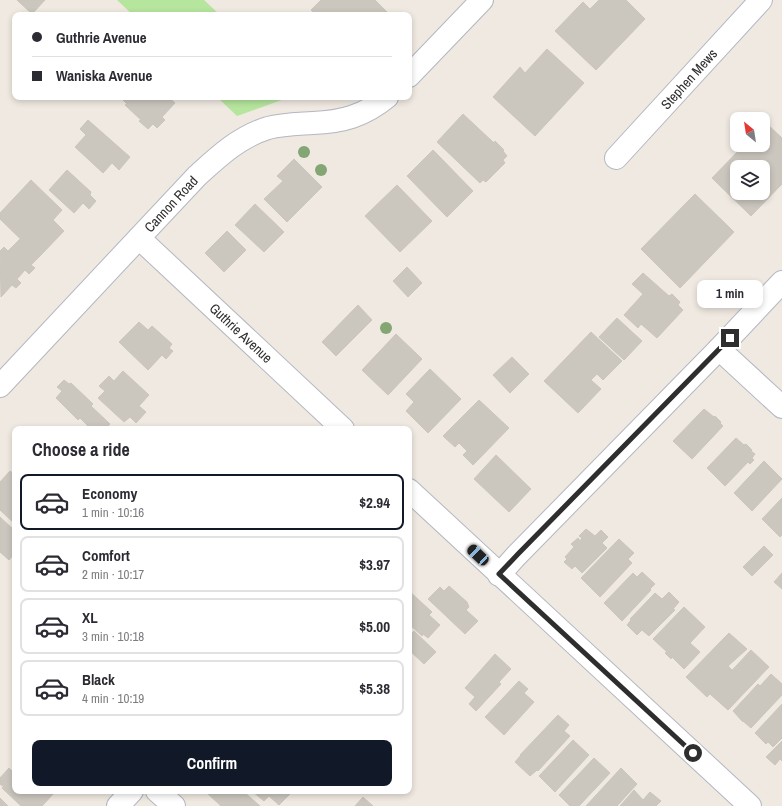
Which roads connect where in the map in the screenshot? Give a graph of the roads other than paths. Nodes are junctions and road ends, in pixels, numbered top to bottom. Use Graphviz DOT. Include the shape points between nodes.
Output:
graph roads {
  1 [pos="482,0"];
  2 [pos="761,0"];
  3 [pos="412,73"];
  4 [pos="382,100"];
  5 [pos="616,158"];
  6 [pos="140,238"];
  7 [pos="782,282"];
  8 [pos="719,349"];
  9 [pos="0,386"];
  10 [pos="782,407"];
  11 [pos="340,426"];
  12 [pos="412,497"];
  13 [pos="499,574"];
  14 [pos="129,794"];
  15 [pos="160,794"];
  16 [pos="118,806"];
  17 [pos="174,806"];
  18 [pos="750,806"];
  1 -- 3 [label="street"];
  2 -- 5 [label="street, Stephen Mews"];
  4 -- 6 [label="street, Cannon Road" via="361,114 347,119 280,125 239,141 224,151 198,176"];
  6 -- 9 [label="street, Cannon Road"];
  6 -- 11 [label="street, Guthrie Avenue"];
  7 -- 8 [label="street"];
  8 -- 10 [label="street"];
  8 -- 13 [label="street"];
  12 -- 13 [label="street"];
  13 -- 18 [label="street"];
  14 -- 16 [label="street"];
  15 -- 17 [label="street"];
}
